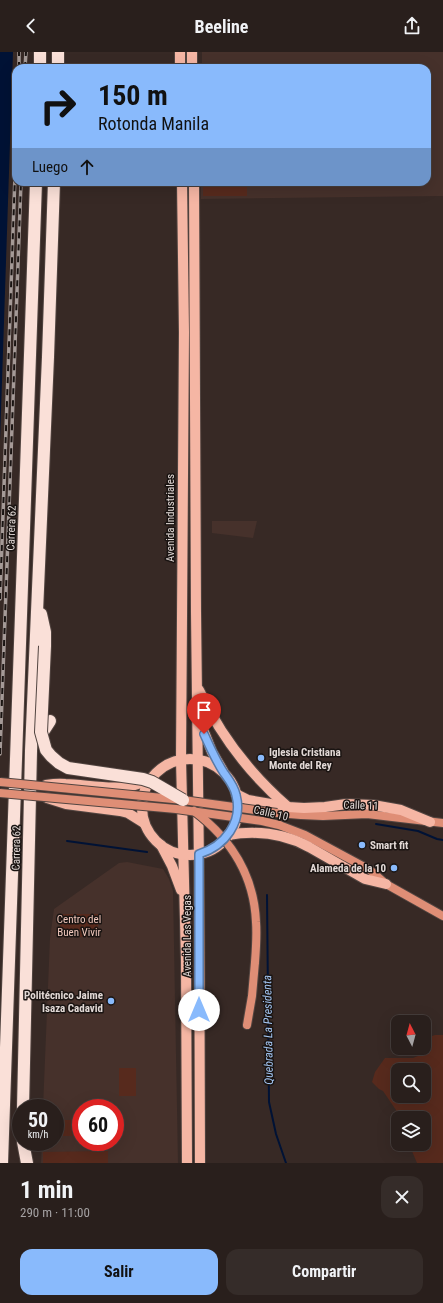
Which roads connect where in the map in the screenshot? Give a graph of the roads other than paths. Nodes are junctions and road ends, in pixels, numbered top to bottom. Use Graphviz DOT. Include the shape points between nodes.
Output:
graph roads {
  1 [pos="40,52"];
  2 [pos="58,52"];
  3 [pos="180,52"];
  4 [pos="192,52"];
  5 [pos="40,64"];
  6 [pos="58,64"];
  7 [pos="180,64"];
  8 [pos="192,64"];
  9 [pos="36,186"];
  10 [pos="54,186"];
  11 [pos="182,186"];
  12 [pos="194,186"];
  13 [pos="37,594"];
  14 [pos="197,688"];
  15 [pos="198,716"];
  16 [pos="50,720"];
  17 [pos="31,751"];
  18 [pos="181,760"];
  19 [pos="198,760"];
  20 [pos="225,774"];
  21 [pos="150,780"];
  22 [pos="0,782"];
  23 [pos="42,786"];
  24 [pos="0,793"];
  25 [pos="236,794"];
  26 [pos="42,796"];
  27 [pos="183,800"];
  28 [pos="269,804"];
  29 [pos="288,807"];
  30 [pos="193,811"];
  31 [pos="277,813"];
  32 [pos="430,822"];
  33 [pos="144,823"];
  34 [pos="443,823"];
  35 [pos="264,833"];
  36 [pos="228,835"];
  37 [pos="161,845"];
  38 [pos="184,854"];
  39 [pos="199,854"];
  40 [pos="386,884"];
  41 [pos="185,904"];
  42 [pos="443,916"];
  43 [pos="247,1025"];
  44 [pos="23,1099"];
  45 [pos="22,1151"];
  46 [pos="25,1151"];
  47 [pos="2,1163"];
  48 [pos="21,1163"];
  49 [pos="27,1163"];
  50 [pos="187,1163"];
  51 [pos="200,1163"];
  1 -- 5 [label="highway"];
  2 -- 6 [label="highway"];
  3 -- 7 [label="main road"];
  4 -- 8 [label="main road"];
  9 -- 47 [label="highway, Carrera 62"];
  10 -- 13 [label="highway, Carrera 62"];
  11 -- 18 [label="main road, Avenida Industriales" via="184,332"];
  12 -- 14 [label="main road"];
  13 -- 17 [label="highway, Carrera 62"];
  13 -- 27 [label="highway, bridge" via="45,632 41,732 46,750 68,768 143,779"];
  14 -- 15 [label="main road"];
  14 -- 29 [label="main road" via="233,748 254,774"];
  15 -- 19 [label="main road"];
  15 -- 20 [label="main road" via="212,752"];
  16 -- 17 [label="highway"];
  17 -- 44 [label="highway, Carrera 62"];
  18 -- 19 [label="main road"];
  18 -- 21 [label="main road" via="168,764"];
  18 -- 38 [label="main road, Avenida Industriales"];
  19 -- 20 [label="main road" via="213,765"];
  19 -- 39 [label="main road"];
  20 -- 25 [label="main road"];
  21 -- 23 [label="main road, bridge" via="135,786 115,788 63,783"];
  21 -- 33 [label="main road" via="142,800"];
  22 -- 23 [label="main road, Calle 10, bridge"];
  23 -- 27 [label="main road, Calle 10, bridge"];
  24 -- 26 [label="main road, Calle 10, bridge"];
  25 -- 28 [label="main road" via="248,800"];
  25 -- 36 [label="main road" via="238,808 235,822"];
  26 -- 30 [label="main road, Calle 10, bridge"];
  26 -- 33 [label="main road, bridge" via="60,803 128,813"];
  27 -- 31 [label="main road, Calle 10, bridge"];
  28 -- 29 [label="main road"];
  28 -- 35 [label="main road" via="262,818 261,826"];
  29 -- 32 [label="main road" via="374,805 401,810"];
  30 -- 40 [label="main road, Calle 10, bridge" via="262,821 290,828 370,870"];
  30 -- 43 [label="main road, bridge" via="208,822 234,851 250,886 256,923 255,962"];
  31 -- 32 [label="main road, Calle 11" via="323,816 368,814"];
  32 -- 34 [label="main road, Calle 11"];
  33 -- 37 [label="main road"];
  35 -- 36 [label="main road"];
  35 -- 40 [label="main road" via="280,835 299,842 365,879"];
  36 -- 39 [label="main road" via="215,848"];
  37 -- 38 [label="main road"];
  37 -- 41 [label="main road" via="179,882"];
  38 -- 39 [label="main road"];
  38 -- 41 [label="main road, Avenida Las Vegas"];
  39 -- 51 [label="main road, Avenida Las Vegas"];
  40 -- 42 [label="main road, Calle 10"];
  41 -- 50 [label="main road, Avenida Las Vegas"];
  45 -- 48 [label="highway"];
  46 -- 49 [label="highway"];
}
